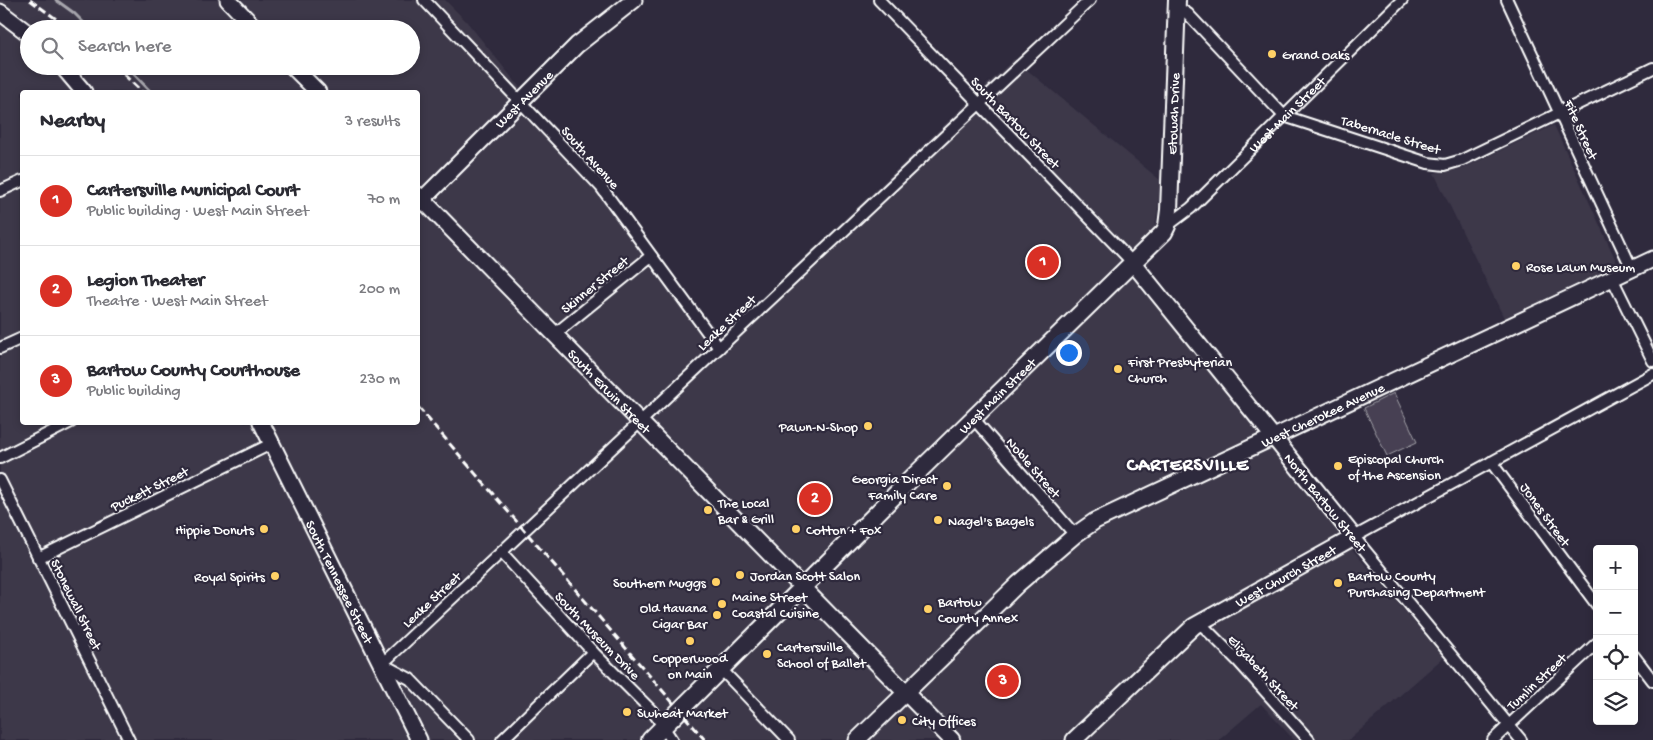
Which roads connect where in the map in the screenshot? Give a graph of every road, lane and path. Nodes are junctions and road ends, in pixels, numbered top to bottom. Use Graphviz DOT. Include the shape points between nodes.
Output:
graph roads {
  1 [pos="228,0"];
  2 [pos="424,0"];
  3 [pos="634,0"];
  4 [pos="879,0"];
  5 [pos="1402,0"];
  6 [pos="1507,0"];
  7 [pos="1088,1"];
  8 [pos="1177,4"];
  9 [pos="0,12"];
  10 [pos="247,20"];
  11 [pos="20,27"];
  12 [pos="1653,68"];
  13 [pos="70,75"];
  14 [pos="301,75"];
  15 [pos="82,90"];
  16 [pos="316,90"];
  17 [pos="520,100"];
  18 [pos="980,104"];
  19 [pos="1561,114"];
  20 [pos="1284,116"];
  21 [pos="20,182"];
  22 [pos="0,191"];
  23 [pos="420,199"];
  24 [pos="420,201"];
  25 [pos="1167,226"];
  26 [pos="651,256"];
  27 [pos="1653,259"];
  28 [pos="1133,263"];
  29 [pos="1632,269"];
  30 [pos="1612,278"];
  31 [pos="554,334"];
  32 [pos="20,339"];
  33 [pos="0,348"];
  34 [pos="719,348"];
  35 [pos="1653,361"];
  36 [pos="1653,374"];
  37 [pos="973,418"];
  38 [pos="640,423"];
  39 [pos="65,425"];
  40 [pos="262,425"];
  41 [pos="1273,437"];
  42 [pos="271,444"];
  43 [pos="0,458"];
  44 [pos="1491,462"];
  45 [pos="0,480"];
  46 [pos="1075,535"];
  47 [pos="1354,537"];
  48 [pos="502,552"];
  49 [pos="38,558"];
  50 [pos="802,587"];
  51 [pos="1593,601"];
  52 [pos="1200,622"];
  53 [pos="1593,647"];
  54 [pos="593,652"];
  55 [pos="1638,661"];
  56 [pos="382,664"];
  57 [pos="720,668"];
  58 [pos="1653,681"];
  59 [pos="906,694"];
  60 [pos="1509,725"];
  61 [pos="667,734"];
  62 [pos="129,740"];
  63 [pos="419,740"];
  64 [pos="469,740"];
  65 [pos="502,740"];
  66 [pos="650,740"];
  67 [pos="789,740"];
  68 [pos="857,740"];
  69 [pos="952,740"];
  70 [pos="1074,740"];
  71 [pos="1309,740"];
  72 [pos="1493,740"];
  73 [pos="1521,740"];
  1 -- 10 [label="main road"];
  2 -- 17 [label="street, South Avenue"];
  3 -- 17 [label="main road, West Avenue" via="577,45"];
  4 -- 18 [label="street, South Bartow Street"];
  5 -- 20 [label="street, West Main Street"];
  6 -- 19 [label="street, Fite Street"];
  7 -- 18 [label="street, Leake Street"];
  8 -- 20 [label="street, Tabernacle Street"];
  8 -- 25 [label="main road, Etowah Drive"];
  9 -- 11 [label="main road"];
  12 -- 19 [label="street, Tabernacle Street"];
  13 -- 15 [label="main road"];
  14 -- 16 [label="main road"];
  17 -- 23 [label="main road, West Avenue"];
  17 -- 26 [label="street, South Avenue" via="601,187"];
  18 -- 28 [label="street, South Bartow Street"];
  18 -- 34 [label="street, Leake Street"];
  19 -- 20 [label="street, Tabernacle Street" via="1445,165"];
  19 -- 29 [label="street, Fite Street"];
  20 -- 25 [label="street, West Main Street" via="1191,208"];
  21 -- 22 [label="street"];
  24 -- 31 [label="main road, South Erwin Street"];
  25 -- 28 [label="main road, West Main Street"];
  26 -- 31 [label="street, Skinner Street"];
  26 -- 34 [label="street, South Avenue"];
  27 -- 29 [label="main road, West Cherokee Avenue"];
  28 -- 37 [label="main road, West Main Street"];
  28 -- 41 [label="main road, North Bartow Street"];
  29 -- 30 [label="main road, West Cherokee Avenue"];
  30 -- 35 [label="street"];
  30 -- 41 [label="main road, West Cherokee Avenue"];
  31 -- 38 [label="main road, South Erwin Street"];
  32 -- 33 [label="street"];
  34 -- 38 [label="street, Leake Street"];
  36 -- 44 [label="street, West Church Street"];
  37 -- 46 [label="street, Noble Street"];
  37 -- 50 [label="main road, West Main Street"];
  38 -- 48 [label="street, Leake Street"];
  38 -- 50 [label="main road, South Erwin Street"];
  39 -- 43 [label="street"];
  40 -- 42 [label="main road, South Tennessee Street"];
  41 -- 46 [label="main road, West Cherokee Avenue" via="1113,511"];
  41 -- 47 [label="main road, North Bartow Street"];
  42 -- 49 [label="street, Puckett Street"];
  42 -- 56 [label="main road, South Tennessee Street"];
  44 -- 47 [label="street, West Church Street"];
  44 -- 51 [label="street, Jones Street"];
  45 -- 49 [label="street, Stonewall Street"];
  46 -- 59 [label="main road, West Cherokee Avenue" via="1018,584"];
  47 -- 52 [label="main road, West Church Street"];
  47 -- 60 [label="street, North Bartow Street"];
  48 -- 54 [label="street, South Museum Drive"];
  48 -- 56 [label="street, Leake Street"];
  49 -- 62 [label="street, Stonewall Street"];
  50 -- 57 [label="main road, West Main Street"];
  50 -- 59 [label="main road, South Erwin Street"];
  52 -- 70 [label="main road, West Church Street"];
  52 -- 71 [label="street, Elizabeth Street"];
  53 -- 60 [label="street, Tumlin Street"];
  54 -- 61 [label="street, South Museum Drive" via="654,713"];
  54 -- 65 [label="street"];
  55 -- 58 [label="street"];
  56 -- 63 [label="main road, South Tennessee Street"];
  56 -- 64 [label="street" via="410,679"];
  57 -- 61 [label="main road, West Main Street" via="679,711"];
  57 -- 67 [label="street"];
  59 -- 68 [label="main road, West Cherokee Avenue"];
  59 -- 69 [label="main road, South Erwin Street"];
  60 -- 72 [label="street, Tumlin Street"];
  60 -- 73 [label="street, North Bartow Street"];
  61 -- 66 [label="main road, West Main Street"];
}
